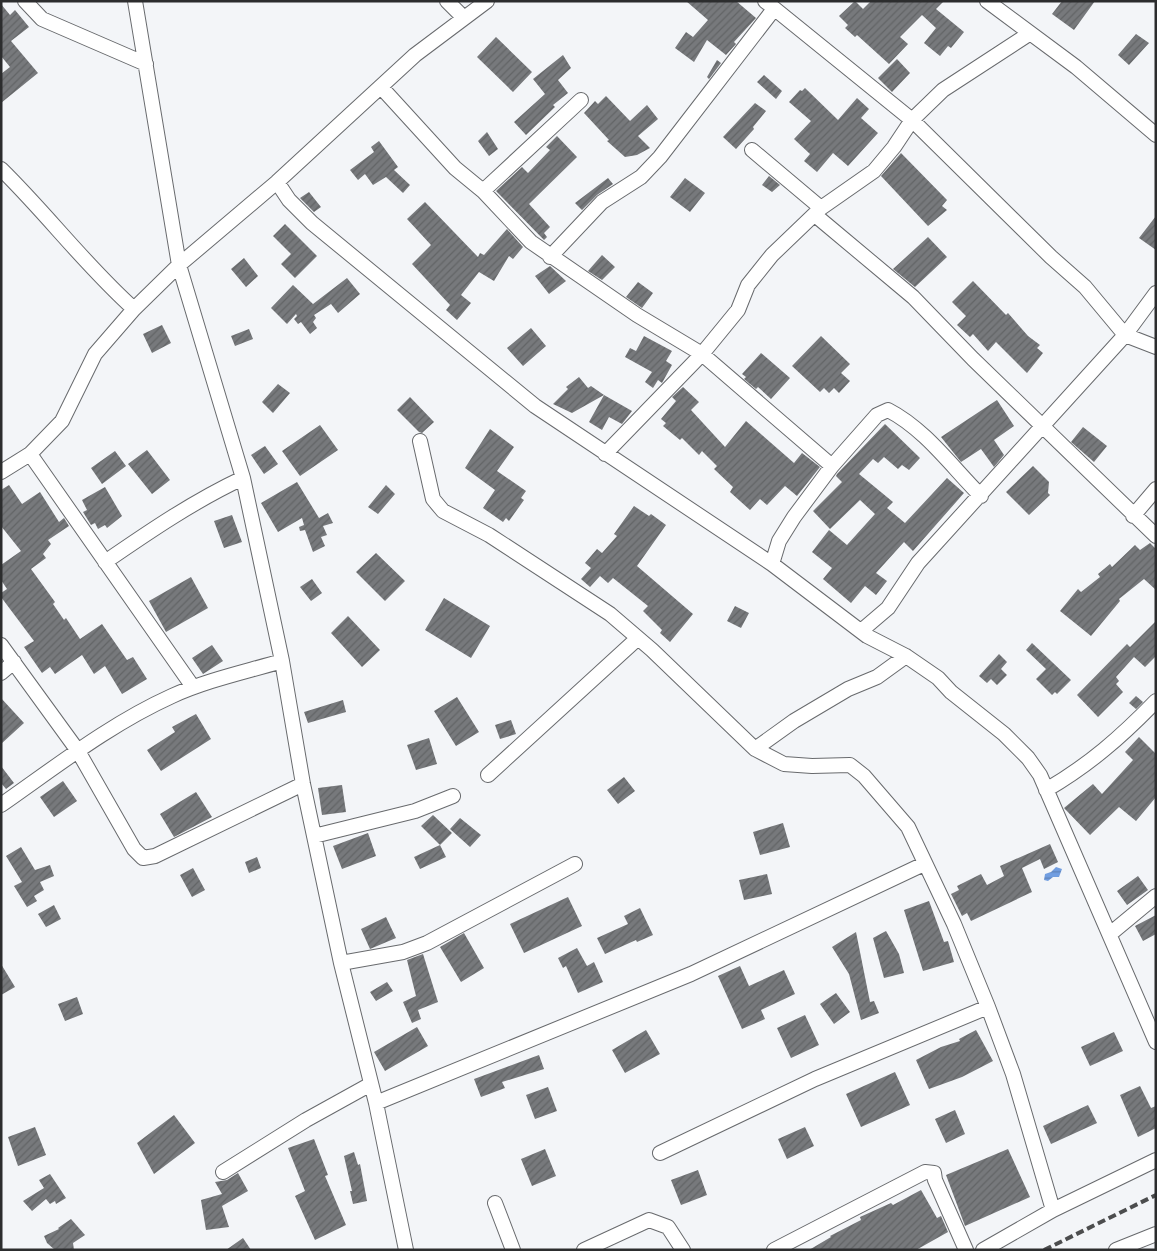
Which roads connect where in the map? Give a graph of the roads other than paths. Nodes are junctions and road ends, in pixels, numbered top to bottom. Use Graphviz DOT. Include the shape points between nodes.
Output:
graph roads {
  1 [pos="25,1"];
  2 [pos="135,1"];
  3 [pos="448,1"];
  4 [pos="487,1"];
  5 [pos="987,1"];
  6 [pos="770,5"];
  7 [pos="464,18"];
  8 [pos="1029,34"];
  9 [pos="146,64"];
  10 [pos="381,87"];
  11 [pos="581,100"];
  12 [pos="912,120"];
  13 [pos="1156,134"];
  14 [pos="752,150"];
  15 [pos="1,169"];
  16 [pos="277,182"];
  17 [pos="483,192"];
  18 [pos="818,211"];
  19 [pos="550,257"];
  20 [pos="179,265"];
  21 [pos="1156,293"];
  22 [pos="134,308"];
  23 [pos="1125,335"];
  24 [pos="1156,347"];
  25 [pos="702,354"];
  26 [pos="1041,426"];
  27 [pos="420,441"];
  28 [pos="30,454"];
  29 [pos="605,454"];
  30 [pos="832,466"];
  31 [pos="1,472"];
  32 [pos="243,478"];
  33 [pos="1156,489"];
  34 [pos="981,496"];
  35 [pos="1133,516"];
  36 [pos="1156,536"];
  37 [pos="105,562"];
  38 [pos="772,564"];
  39 [pos="861,631"];
  40 [pos="638,638"];
  41 [pos="1,645"];
  42 [pos="906,656"];
  43 [pos="282,661"];
  44 [pos="14,662"];
  45 [pos="1,673"];
  46 [pos="193,687"];
  47 [pos="1156,701"];
  48 [pos="755,749"];
  49 [pos="78,751"];
  50 [pos="488,775"];
  51 [pos="303,784"];
  52 [pos="1046,790"];
  53 [pos="453,796"];
  54 [pos="1,805"];
  55 [pos="314,836"];
  56 [pos="575,864"];
  57 [pos="924,864"];
  58 [pos="1156,896"];
  59 [pos="1110,934"];
  60 [pos="342,963"];
  61 [pos="988,1007"];
  62 [pos="1156,1042"];
  63 [pos="371,1084"];
  64 [pos="376,1103"];
  65 [pos="660,1153"];
  66 [pos="1156,1160"];
  67 [pos="223,1172"];
  68 [pos="494,1204"];
  69 [pos="1053,1210"];
  70 [pos="1156,1234"];
  71 [pos="406,1250"];
  72 [pos="513,1250"];
  73 [pos="584,1250"];
  74 [pos="682,1250"];
  75 [pos="774,1250"];
  76 [pos="966,1250"];
  77 [pos="983,1250"];
  78 [pos="1116,1250"];
  1 -- 9 [label="street" via="42,19"];
  2 -- 9 [label="street"];
  3 -- 7 [label="street"];
  4 -- 7 [label="street"];
  5 -- 8 [label="street"];
  6 -- 12 [label="street"];
  6 -- 19 [label="street" via="660,157 641,176 602,202"];
  7 -- 10 [label="street" via="415,55"];
  8 -- 12 [label="street" via="943,90"];
  8 -- 13 [label="street" via="1082,72"];
  9 -- 20 [label="street"];
  10 -- 16 [label="street"];
  10 -- 17 [label="street" via="455,168"];
  11 -- 17 [label="street"];
  12 -- 18 [label="street" via="874,171"];
  12 -- 23 [label="street" via="1085,287"];
  14 -- 18 [label="street"];
  15 -- 22 [label="street" via="35,203 91,269"];
  16 -- 20 [label="street"];
  16 -- 29 [label="street" via="289,200 312,223 394,292 535,406"];
  17 -- 19 [label="street"];
  18 -- 25 [label="street" via="757,271 738,310"];
  18 -- 26 [label="street" via="914,297"];
  19 -- 25 [label="street"];
  20 -- 22 [label="street"];
  20 -- 32 [label="street"];
  21 -- 23 [label="street"];
  22 -- 28 [label="street" via="95,354 62,421"];
  23 -- 24 [label="street"];
  23 -- 26 [label="street"];
  25 -- 29 [label="street"];
  25 -- 30 [label="street"];
  26 -- 34 [label="street"];
  26 -- 35 [label="street"];
  27 -- 40 [label="street" via="427,479 437,506 489,535 585,597"];
  28 -- 31 [label="street"];
  28 -- 37 [label="street"];
  29 -- 38 [label="street"];
  30 -- 34 [label="street" via="876,415 888,410 921,434"];
  30 -- 38 [label="street" via="784,530"];
  32 -- 37 [label="street" via="160,524"];
  32 -- 43 [label="street"];
  33 -- 35 [label="street"];
  34 -- 39 [label="street" via="918,563 888,608"];
  35 -- 36 [label="street"];
  37 -- 46 [label="street"];
  38 -- 39 [label="street"];
  39 -- 42 [label="street"];
  40 -- 48 [label="street"];
  40 -- 50 [label="street"];
  41 -- 44 [label="street"];
  42 -- 48 [label="street" via="877,677 848,689 794,721"];
  42 -- 52 [label="street" via="938,678 1004,734 1028,758"];
  43 -- 46 [label="street"];
  43 -- 51 [label="street"];
  44 -- 45 [label="street"];
  44 -- 49 [label="street"];
  46 -- 49 [label="street" via="120,722"];
  47 -- 52 [label="street" via="1124,734 1082,769"];
  48 -- 57 [label="street" via="784,764 850,765 864,776 908,827"];
  49 -- 51 [label="street" via="134,849 143,858 154,856"];
  49 -- 54 [label="street"];
  51 -- 55 [label="street"];
  52 -- 59 [label="street"];
  53 -- 55 [label="street" via="415,811"];
  55 -- 60 [label="street"];
  56 -- 60 [label="street" via="427,943 403,952"];
  57 -- 61 [label="street" via="954,924"];
  57 -- 64 [label="street" via="691,974"];
  58 -- 59 [label="street"];
  59 -- 62 [label="street"];
  60 -- 63 [label="street"];
  61 -- 65 [label="street" via="815,1079"];
  61 -- 69 [label="street" via="1013,1074"];
  63 -- 64 [label="street"];
  63 -- 67 [label="street"];
  64 -- 71 [label="street"];
  66 -- 69 [label="street"];
  68 -- 72 [label="street"];
  69 -- 77 [label="street"];
  70 -- 78 [label="street"];
  73 -- 74 [label="street" via="650,1220 668,1227"];
  75 -- 76 [label="street" via="930,1171"];
}
